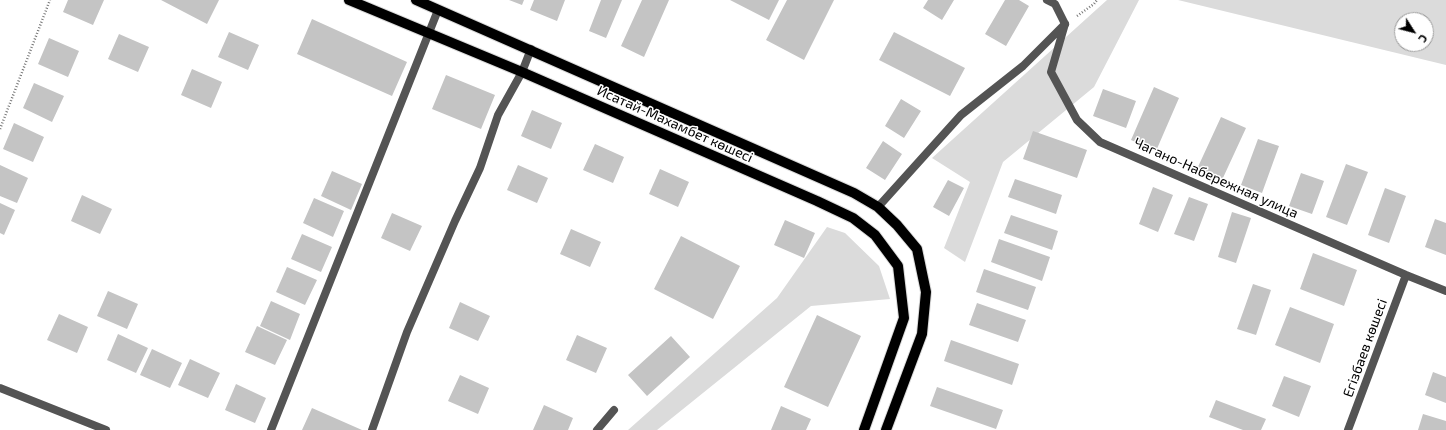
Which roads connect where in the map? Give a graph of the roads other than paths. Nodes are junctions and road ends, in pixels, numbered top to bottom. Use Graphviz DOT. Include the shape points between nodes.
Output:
graph roads {
  1 [pos="349,0"];
  2 [pos="416,0"];
  3 [pos="1047,0"];
  4 [pos="438,10"];
  5 [pos="1065,24"];
  6 [pos="429,33"];
  7 [pos="531,50"];
  8 [pos="522,72"];
  9 [pos="878,207"];
  10 [pos="1406,275"];
  11 [pos="1446,291"];
  12 [pos="0,388"];
  13 [pos="614,410"];
  14 [pos="106,430"];
  15 [pos="271,430"];
  16 [pos="372,430"];
  17 [pos="597,430"];
  18 [pos="864,430"];
  19 [pos="886,430"];
  20 [pos="1348,430"];
  1 -- 6 [label="main road, Исатай-Махамбет көшесі"];
  2 -- 4 [label="main road"];
  3 -- 5 [label="street" via="1055,4"];
  4 -- 6 [label="street"];
  4 -- 7 [label="main road"];
  5 -- 9 [label="street" via="1023,66 960,115"];
  5 -- 10 [label="street, Чагано-Набережная улица" via="1051,72 1077,120 1100,142"];
  6 -- 8 [label="main road, Исатай-Махамбет көшесі"];
  6 -- 15 [label="street"];
  7 -- 8 [label="street"];
  7 -- 9 [label="main road" via="854,193"];
  8 -- 16 [label="street" via="498,115 480,168 407,332"];
  8 -- 18 [label="main road, Исатай-Махамбет көшесі" via="853,218 875,235 898,266 904,318"];
  9 -- 19 [label="main road" via="917,250 926,292 922,334"];
  10 -- 11 [label="street, Чагано-Набережная улица"];
  10 -- 20 [label="street, Егізбаев көшесі"];
  12 -- 14 [label="street"];
  13 -- 17 [label="street"];
}
